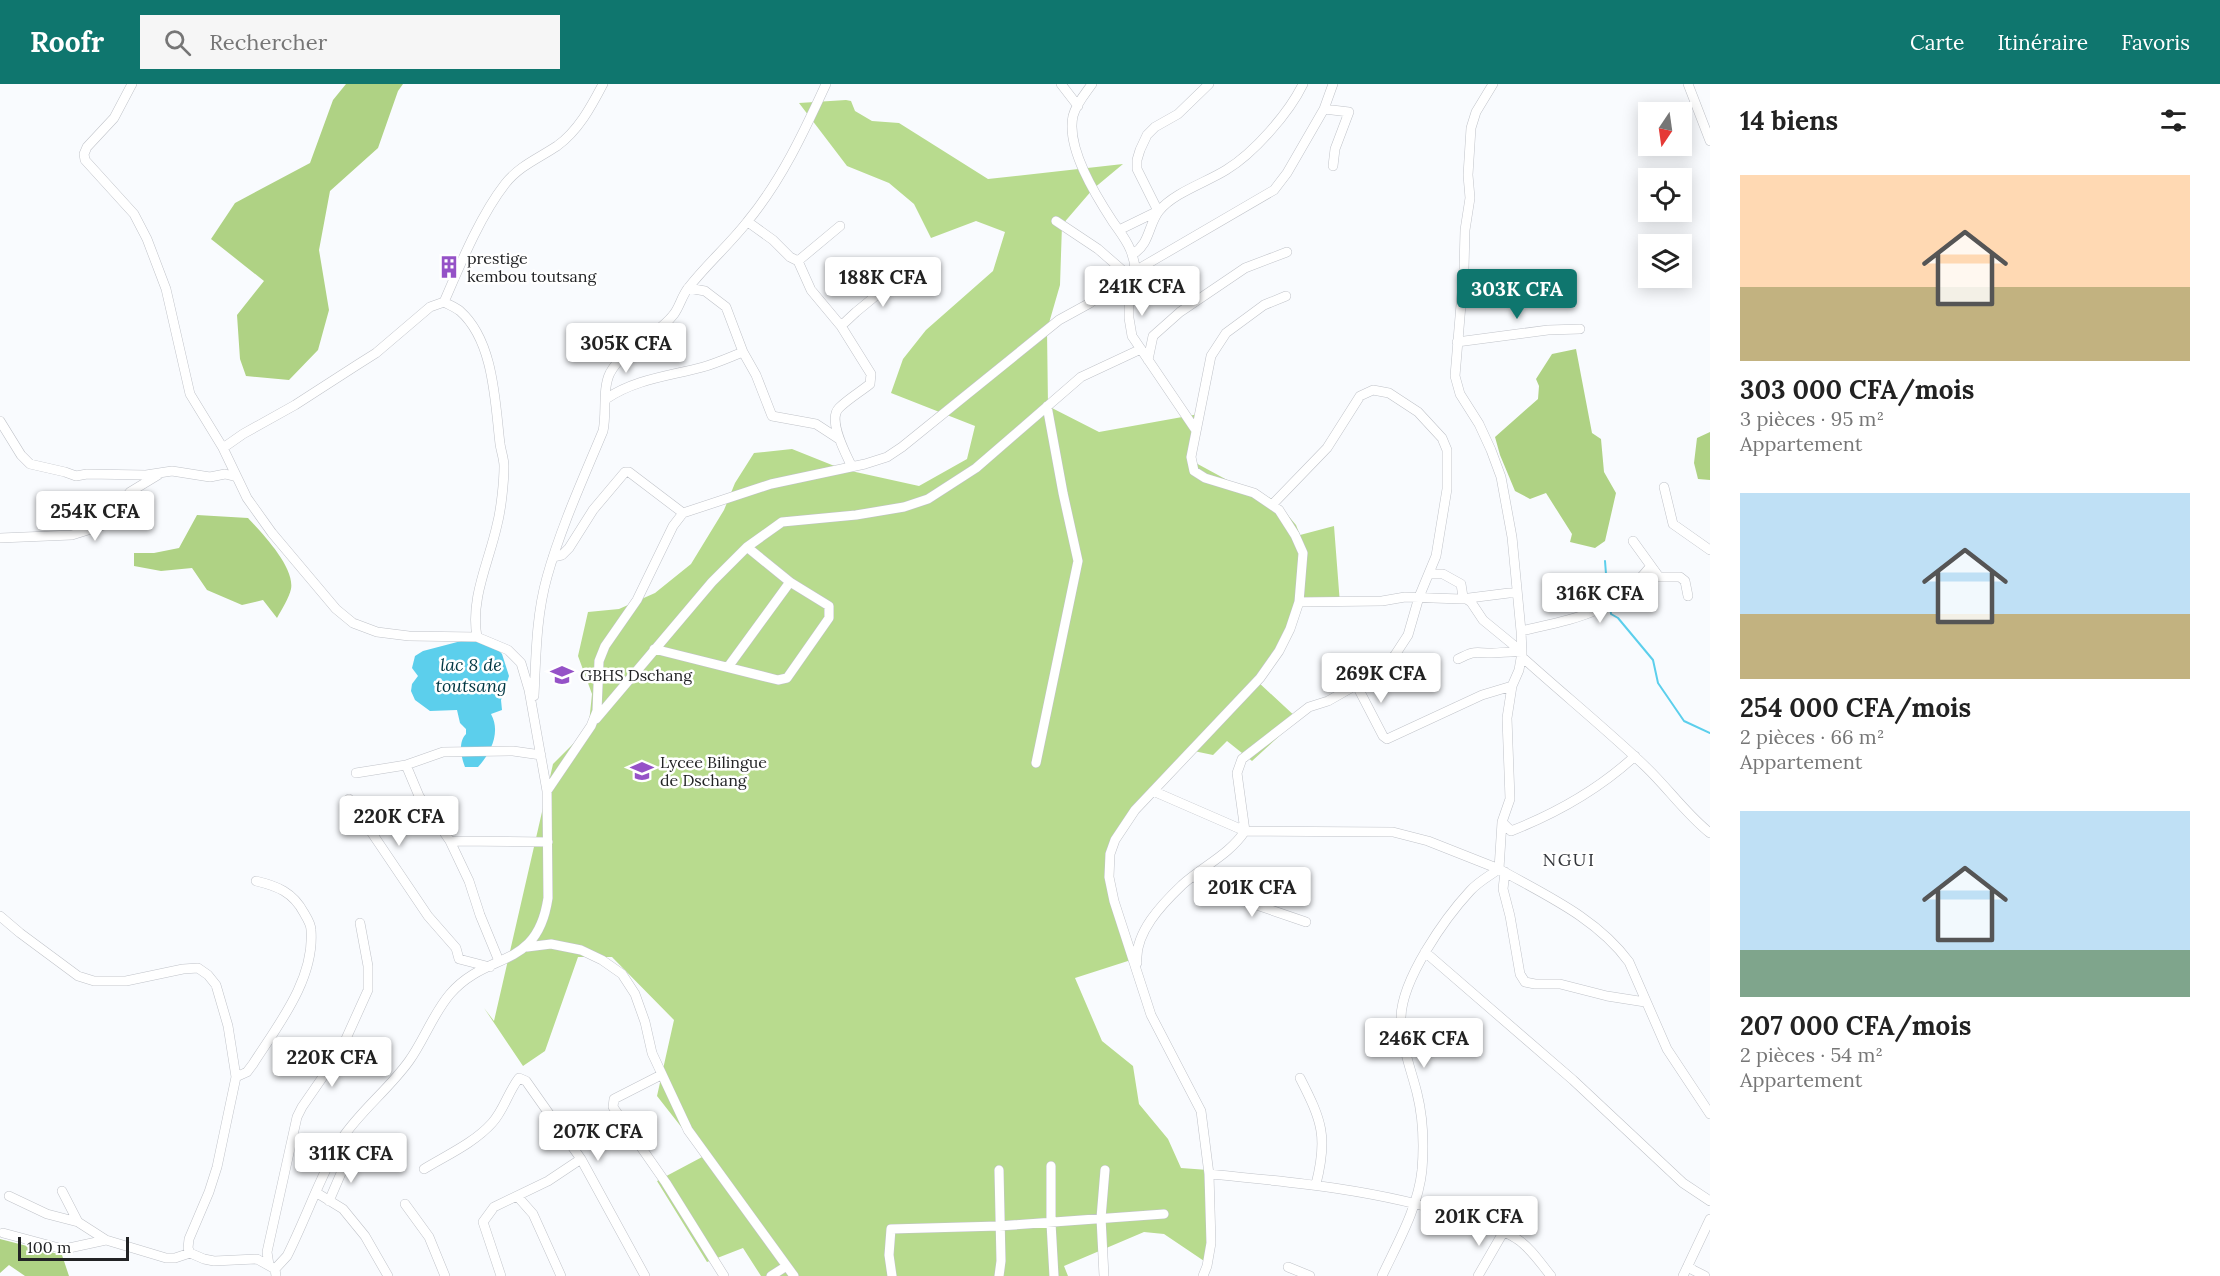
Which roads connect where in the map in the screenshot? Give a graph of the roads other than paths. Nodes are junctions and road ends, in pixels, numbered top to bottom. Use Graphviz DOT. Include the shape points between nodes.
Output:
graph roads {
  1 [pos="132,84"];
  2 [pos="603,84"];
  3 [pos="826,84"];
  4 [pos="1061,84"];
  5 [pos="1092,84"];
  6 [pos="1209,84"];
  7 [pos="1303,84"];
  8 [pos="1333,84"];
  9 [pos="1493,84"];
  10 [pos="1688,84"];
  11 [pos="1077,106"];
  12 [pos="1324,109"];
  13 [pos="1710,141"];
  14 [pos="1333,166"];
  15 [pos="1158,211"];
  16 [pos="1056,221"];
  17 [pos="748,222"];
  18 [pos="840,226"];
  19 [pos="1119,230"];
  20 [pos="1287,252"];
  21 [pos="1133,254"];
  22 [pos="798,261"];
  23 [pos="908,270"];
  24 [pos="1132,274"];
  25 [pos="688,288"];
  26 [pos="1286,296"];
  27 [pos="444,302"];
  28 [pos="842,326"];
  29 [pos="1580,329"];
  30 [pos="1457,342"];
  31 [pos="1141,349"];
  32 [pos="743,352"];
  33 [pos="1148,360"];
  34 [pos="606,399"];
  35 [pos="1047,406"];
  36 [pos="0,421"];
  37 [pos="1195,429"];
  38 [pos="839,439"];
  39 [pos="223,448"];
  40 [pos="852,466"];
  41 [pos="160,474"];
  42 [pos="237,477"];
  43 [pos="1664,487"];
  44 [pos="1272,505"];
  45 [pos="683,513"];
  46 [pos="0,538"];
  47 [pos="1633,542"];
  48 [pos="747,547"];
  49 [pos="1710,550"];
  50 [pos="553,557"];
  51 [pos="1650,567"];
  52 [pos="1429,574"];
  53 [pos="790,582"];
  54 [pos="1517,591"];
  55 [pos="1688,596"];
  56 [pos="1419,597"];
  57 [pos="1468,599"];
  58 [pos="1299,602"];
  59 [pos="1521,630"];
  60 [pos="477,636"];
  61 [pos="654,649"];
  62 [pos="1522,652"];
  63 [pos="1458,658"];
  64 [pos="728,668"];
  65 [pos="1357,686"];
  66 [pos="1512,686"];
  67 [pos="533,720"];
  68 [pos="591,726"];
  69 [pos="541,755"];
  70 [pos="1635,756"];
  71 [pos="1036,763"];
  72 [pos="406,765"];
  73 [pos="356,773"];
  74 [pos="547,791"];
  75 [pos="1153,791"];
  76 [pos="349,799"];
  77 [pos="1502,822"];
  78 [pos="1245,831"];
  79 [pos="1710,833"];
  80 [pos="450,841"];
  81 [pos="548,842"];
  82 [pos="1502,870"];
  83 [pos="1194,877"];
  84 [pos="256,881"];
  85 [pos="0,916"];
  86 [pos="1306,922"];
  87 [pos="360,923"];
  88 [pos="527,947"];
  89 [pos="1425,952"];
  90 [pos="499,961"];
  91 [pos="490,967"];
  92 [pos="1138,974"];
  93 [pos="1645,1002"];
  94 [pos="662,1075"];
  95 [pos="236,1077"];
  96 [pos="1300,1078"];
  97 [pos="1710,1114"];
  98 [pos="348,1157"];
  99 [pos="581,1159"];
  100 [pos="1052,1166"];
  101 [pos="424,1169"];
  102 [pos="999,1170"];
  103 [pos="1105,1170"];
  104 [pos="1209,1174"];
  105 [pos="1316,1184"];
  106 [pos="63,1191"];
  107 [pos="317,1193"];
  108 [pos="9,1196"];
  109 [pos="518,1197"];
  110 [pos="329,1201"];
  111 [pos="1710,1202"];
  112 [pos="405,1204"];
  113 [pos="1414,1204"];
  114 [pos="1164,1214"];
  115 [pos="1101,1218"];
  116 [pos="1710,1219"];
  117 [pos="78,1222"];
  118 [pos="1051,1222"];
  119 [pos="999,1226"];
  120 [pos="1504,1231"];
  121 [pos="3,1233"];
  122 [pos="106,1240"];
  123 [pos="190,1253"];
  124 [pos="1688,1265"];
  125 [pos="785,1267"];
  126 [pos="1288,1267"];
  127 [pos="273,1270"];
  128 [pos="388,1276"];
  129 [pos="445,1276"];
  130 [pos="501,1276"];
  131 [pos="561,1276"];
  132 [pos="645,1276"];
  133 [pos="724,1276"];
  134 [pos="771,1276"];
  135 [pos="794,1276"];
  136 [pos="892,1276"];
  137 [pos="999,1276"];
  138 [pos="1054,1276"];
  139 [pos="1104,1276"];
  140 [pos="1203,1276"];
  141 [pos="1310,1276"];
  142 [pos="1382,1276"];
  143 [pos="1478,1276"];
  144 [pos="1551,1276"];
  145 [pos="1683,1276"];
  146 [pos="1705,1276"];
  1 -- 39 [label="street" via="114,118 87,147 85,160 134,214 147,239 166,289 190,394"];
  2 -- 27 [label="street" via="574,132 531,160 505,184 474,236"];
  3 -- 17 [label="street" via="781,175"];
  4 -- 11 [label="street"];
  5 -- 11 [label="street"];
  6 -- 15 [label="street" via="1178,114 1155,127 1140,150 1137,169"];
  7 -- 15 [label="street" via="1282,117 1236,163"];
  8 -- 12 [label="street"];
  9 -- 30 [label="street" via="1471,128 1470,198"];
  10 -- 13 [label="street"];
  11 -- 19 [label="street" via="1073,132 1080,161 1094,193"];
  12 -- 14 [label="street" via="1349,112"];
  12 -- 24 [label="street" via="1274,190"];
  15 -- 19 [label="street"];
  15 -- 21 [label="street" via="1148,238"];
  16 -- 24 [label="street"];
  17 -- 22 [label="street"];
  17 -- 25 [label="street"];
  18 -- 22 [label="street"];
  19 -- 21 [label="street"];
  20 -- 33 [label="street" via="1245,268 1180,312 1152,336"];
  21 -- 24 [label="street"];
  22 -- 28 [label="street" via="811,290"];
  23 -- 28 [label="street"];
  24 -- 31 [label="street" via="1128,318 1132,336"];
  24 -- 40 [label="street" via="1059,320 902,447 887,457"];
  25 -- 32 [label="street" via="705,291 726,307"];
  25 -- 34 [label="street" via="670,319 614,367"];
  26 -- 37 [label="street" via="1264,305 1226,333 1211,356"];
  27 -- 39 [label="street" via="430,307 357,366"];
  27 -- 60 [label="street" via="459,310 481,342 494,386 504,465 497,526 475,613"];
  28 -- 38 [label="street" via="871,374 870,384 837,409"];
  29 -- 30 [label="street"];
  30 -- 54 [label="street" via="1455,376 1460,393 1479,424 1503,485"];
  31 -- 33 [label="street"];
  31 -- 35 [label="street" via="1081,377"];
  32 -- 34 [label="street" via="706,366 646,379"];
  32 -- 38 [label="street" via="772,416 816,424"];
  33 -- 37 [label="street"];
  34 -- 50 [label="street" via="603,431"];
  35 -- 48 [label="street" via="976,468 928,499 856,515 782,522"];
  35 -- 71 [label="street" via="1078,561"];
  36 -- 41 [label="street" via="30,464 76,476"];
  37 -- 44 [label="street" via="1191,457 1194,471 1204,478 1254,493"];
  38 -- 40 [label="street"];
  39 -- 42 [label="street"];
  40 -- 45 [label="street" via="771,484"];
  41 -- 42 [label="street" via="172,471"];
  41 -- 46 [label="street" via="130,492 104,525 72,535"];
  42 -- 60 [label="street" via="251,505 273,533 336,609 353,623 377,632 409,636"];
  43 -- 49 [label="street" via="1673,524"];
  44 -- 52 [label="street" via="1326,448 1360,396 1373,390 1389,393 1418,412 1442,438 1447,450 1448,489"];
  44 -- 58 [label="street" via="1285,516 1303,554"];
  45 -- 50 [label="street" via="625,472 593,510 568,549"];
  45 -- 68 [label="street" via="636,600 605,646 599,661 597,711"];
  47 -- 51 [label="street"];
  48 -- 53 [label="street"];
  48 -- 61 [label="street"];
  50 -- 67 [label="street" via="539,617"];
  51 -- 55 [label="street" via="1659,577 1685,581"];
  51 -- 59 [label="street" via="1623,596 1600,609"];
  52 -- 56 [label="street"];
  52 -- 57 [label="street" via="1443,574 1461,584 1463,597"];
  53 -- 64 [label="street"];
  53 -- 64 [label="street" via="829,606 830,612 787,678 778,680"];
  54 -- 57 [label="street"];
  54 -- 59 [label="street"];
  56 -- 57 [label="street"];
  56 -- 58 [label="street"];
  56 -- 65 [label="street" via="1402,645 1379,672"];
  57 -- 62 [label="street" via="1483,620"];
  58 -- 75 [label="street" via="1279,651 1260,678"];
  59 -- 62 [label="street"];
  60 -- 67 [label="street" via="508,650 521,663"];
  61 -- 64 [label="street"];
  61 -- 68 [label="street"];
  62 -- 63 [label="street" via="1480,651"];
  62 -- 66 [label="street"];
  62 -- 70 [label="street" via="1522,657"];
  65 -- 66 [label="street" via="1387,739 1482,695"];
  65 -- 78 [label="street" via="1309,707 1242,759 1237,773"];
  66 -- 77 [label="street" via="1507,718 1510,799"];
  67 -- 69 [label="street"];
  68 -- 74 [label="street"];
  69 -- 72 [label="street" via="513,751 443,752"];
  69 -- 74 [label="street"];
  70 -- 77 [label="street" via="1586,795 1534,822 1511,831"];
  70 -- 79 [label="street"];
  72 -- 73 [label="street"];
  72 -- 80 [label="street" via="418,796"];
  74 -- 81 [label="street"];
  75 -- 78 [label="street"];
  75 -- 92 [label="street" via="1130,818 1110,854 1114,901"];
  76 -- 91 [label="street" via="428,916 456,948 459,959"];
  77 -- 82 [label="street"];
  78 -- 82 [label="street" via="1393,832 1428,841"];
  78 -- 83 [label="street" via="1226,854"];
  80 -- 81 [label="street"];
  80 -- 90 [label="street"];
  81 -- 88 [label="street" via="546,913"];
  82 -- 89 [label="street" via="1471,888"];
  82 -- 93 [label="street" via="1607,936 1629,962"];
  82 -- 93 [label="street" via="1520,974 1525,982 1560,984"];
  83 -- 86 [label="street"];
  83 -- 92 [label="street" via="1182,885 1142,935 1136,953"];
  84 -- 95 [label="street" via="277,886 292,896 311,927 310,952 295,994 248,1072"];
  85 -- 95 [label="street" via="78,976 94,981 126,981 198,968 216,985"];
  87 -- 127 [label="street" via="368,990 340,1052 297,1117 267,1252"];
  88 -- 90 [label="street"];
  88 -- 94 [label="street" via="551,944 581,950 622,974 635,994"];
  89 -- 111 [label="street" via="1573,1080 1683,1183"];
  89 -- 113 [label="street" via="1403,999 1400,1018 1422,1124 1422,1168"];
  90 -- 91 [label="street"];
  91 -- 107 [label="street" via="468,978 440,1006 410,1060 342,1140"];
  92 -- 104 [label="street" via="1151,1015 1201,1110"];
  93 -- 97 [label="street" via="1671,1056"];
  94 -- 125 [label="street" via="688,1130"];
  94 -- 133 [label="street" via="614,1099 613,1107"];
  95 -- 123 [label="street" via="217,1167 189,1239"];
  96 -- 105 [label="street" via="1323,1133 1323,1158"];
  98 -- 110 [label="street"];
  99 -- 101 [label="street" via="526,1082 519,1078 491,1124"];
  99 -- 109 [label="street"];
  99 -- 132 [label="street"];
  100 -- 118 [label="street"];
  102 -- 119 [label="street"];
  103 -- 115 [label="street"];
  104 -- 105 [label="street"];
  104 -- 140 [label="street" via="1211,1243"];
  105 -- 113 [label="street"];
  106 -- 117 [label="street"];
  107 -- 110 [label="street"];
  107 -- 127 [label="street" via="287,1256"];
  108 -- 117 [label="street" via="47,1214"];
  109 -- 130 [label="street" via="494,1207 483,1222"];
  109 -- 131 [label="street" via="533,1214"];
  110 -- 128 [label="street" via="343,1209 365,1236"];
  112 -- 129 [label="street" via="429,1237"];
  113 -- 120 [label="street"];
  113 -- 142 [label="street"];
  114 -- 115 [label="street"];
  115 -- 118 [label="street"];
  115 -- 139 [label="street"];
  116 -- 124 [label="street"];
  117 -- 122 [label="street"];
  118 -- 119 [label="street"];
  118 -- 138 [label="street"];
  119 -- 136 [label="street" via="891,1229 888,1256"];
  119 -- 137 [label="street"];
  120 -- 143 [label="street"];
  120 -- 144 [label="street" via="1519,1240"];
  121 -- 122 [label="street" via="59,1248"];
  122 -- 123 [label="street" via="166,1258"];
  123 -- 127 [label="street" via="214,1261 257,1259"];
  124 -- 145 [label="street"];
  124 -- 146 [label="street"];
  125 -- 134 [label="street"];
  125 -- 135 [label="street"];
  126 -- 141 [label="street"];
}
